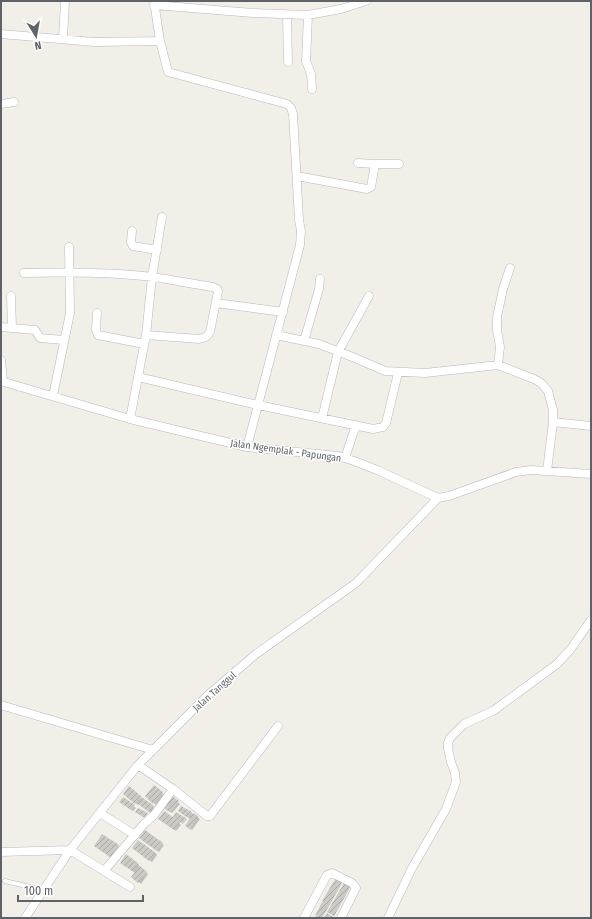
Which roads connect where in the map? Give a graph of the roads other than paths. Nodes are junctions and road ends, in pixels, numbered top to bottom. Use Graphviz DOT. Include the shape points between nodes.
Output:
graph roads {
  1 [pos="65,1"];
  2 [pos="366,1"];
  3 [pos="154,3"];
  4 [pos="340,5"];
  5 [pos="287,15"];
  6 [pos="308,15"];
  7 [pos="1,34"];
  8 [pos="63,39"];
  9 [pos="160,41"];
  10 [pos="288,62"];
  11 [pos="312,89"];
  12 [pos="14,102"];
  13 [pos="1,104"];
  14 [pos="358,163"];
  15 [pos="375,164"];
  16 [pos="399,164"];
  17 [pos="297,176"];
  18 [pos="162,217"];
  19 [pos="132,231"];
  20 [pos="69,247"];
  21 [pos="157,250"];
  22 [pos="510,268"];
  23 [pos="70,272"];
  24 [pos="24,273"];
  25 [pos="152,277"];
  26 [pos="320,279"];
  27 [pos="11,296"];
  28 [pos="369,296"];
  29 [pos="216,303"];
  30 [pos="283,312"];
  31 [pos="97,313"];
  32 [pos="1,327"];
  33 [pos="12,328"];
  34 [pos="146,335"];
  35 [pos="276,335"];
  36 [pos="64,340"];
  37 [pos="304,341"];
  38 [pos="144,344"];
  39 [pos="338,352"];
  40 [pos="1,360"];
  41 [pos="498,365"];
  42 [pos="398,373"];
  43 [pos="138,376"];
  44 [pos="2,381"];
  45 [pos="53,396"];
  46 [pos="258,405"];
  47 [pos="322,418"];
  48 [pos="130,419"];
  49 [pos="553,422"];
  50 [pos="356,425"];
  51 [pos="591,426"];
  52 [pos="247,447"];
  53 [pos="345,458"];
  54 [pos="548,471"];
  55 [pos="591,474"];
  56 [pos="438,498"];
  57 [pos="591,620"];
  58 [pos="1,705"];
  59 [pos="278,726"];
  60 [pos="153,750"];
  61 [pos="138,764"];
  62 [pos="173,789"];
  63 [pos="100,813"];
  64 [pos="135,836"];
  65 [pos="70,850"];
  66 [pos="1,852"];
  67 [pos="104,871"];
  68 [pos="5,881"];
  69 [pos="130,887"];
  70 [pos="43,890"];
  71 [pos="25,918"];
  72 [pos="304,918"];
  73 [pos="341,918"];
  74 [pos="388,918"];
  1 -- 8 [label="street"];
  2 -- 4 [label="street"];
  3 -- 5 [label="street"];
  3 -- 9 [label="street"];
  4 -- 6 [label="street"];
  5 -- 6 [label="street"];
  5 -- 10 [label="street"];
  6 -- 11 [label="street" via="306,61 311,74"];
  7 -- 8 [label="street"];
  8 -- 9 [label="street" via="94,42"];
  9 -- 17 [label="street" via="168,72 287,104 291,108"];
  12 -- 13 [label="street"];
  14 -- 15 [label="street"];
  15 -- 16 [label="street"];
  15 -- 17 [label="street" via="371,187 367,189"];
  17 -- 30 [label="street" via="300,246"];
  18 -- 21 [label="street"];
  19 -- 21 [label="street" via="132,246"];
  20 -- 23 [label="street"];
  21 -- 25 [label="street"];
  22 -- 41 [label="street" via="497,317 500,347"];
  23 -- 24 [label="street"];
  23 -- 25 [label="street"];
  23 -- 36 [label="street" via="70,306"];
  25 -- 29 [label="street" via="213,287 218,292"];
  25 -- 34 [label="street"];
  26 -- 37 [label="street"];
  27 -- 33 [label="street"];
  28 -- 39 [label="street"];
  29 -- 30 [label="street"];
  29 -- 34 [label="street" via="210,332 206,337 199,339"];
  30 -- 35 [label="street"];
  31 -- 38 [label="street" via="98,335"];
  32 -- 33 [label="street"];
  33 -- 36 [label="street" via="35,330 40,338"];
  34 -- 38 [label="street"];
  35 -- 37 [label="street"];
  35 -- 46 [label="street"];
  36 -- 45 [label="street"];
  37 -- 39 [label="street"];
  38 -- 43 [label="street"];
  39 -- 42 [label="street" via="385,371"];
  39 -- 47 [label="street"];
  40 -- 44 [label="street"];
  41 -- 42 [label="street" via="425,373"];
  41 -- 49 [label="street" via="542,383 550,397"];
  42 -- 50 [label="street" via="383,427 373,429"];
  43 -- 46 [label="street"];
  43 -- 48 [label="street"];
  44 -- 45 [label="street, Jalan Ngemplak - Papungan"];
  45 -- 48 [label="street, Jalan Ngemplak - Papungan"];
  46 -- 47 [label="street"];
  46 -- 52 [label="street"];
  47 -- 50 [label="street"];
  48 -- 52 [label="street, Jalan Ngemplak - Papungan"];
  49 -- 51 [label="street"];
  49 -- 54 [label="street"];
  50 -- 53 [label="street"];
  52 -- 53 [label="street, Jalan Ngemplak - Papungan"];
  53 -- 56 [label="street, Jalan Ngemplak - Papungan"];
  54 -- 55 [label="street"];
  54 -- 56 [label="street" via="516,472"];
  56 -- 60 [label="street, Jalan Tanggul" via="356,583 256,654 207,696"];
  57 -- 74 [label="street" via="557,664 493,711 464,724 450,738 448,749 456,782 446,809 411,870"];
  58 -- 60 [label="street"];
  59 -- 62 [label="street" via="211,815 207,816"];
  60 -- 61 [label="street, Jalan Tanggul"];
  61 -- 62 [label="street"];
  61 -- 63 [label="street, Jalan Tanggul"];
  62 -- 64 [label="street"];
  63 -- 64 [label="street"];
  63 -- 65 [label="street, Jalan Tanggul"];
  64 -- 67 [label="street"];
  65 -- 66 [label="street"];
  65 -- 67 [label="street"];
  65 -- 70 [label="street, Jalan Tanggul"];
  67 -- 69 [label="street"];
  68 -- 70 [label="lane"];
  70 -- 71 [label="street, Jalan Tanggul"];
  72 -- 73 [label="street" via="327,876 332,873 352,883 356,888"];
}
